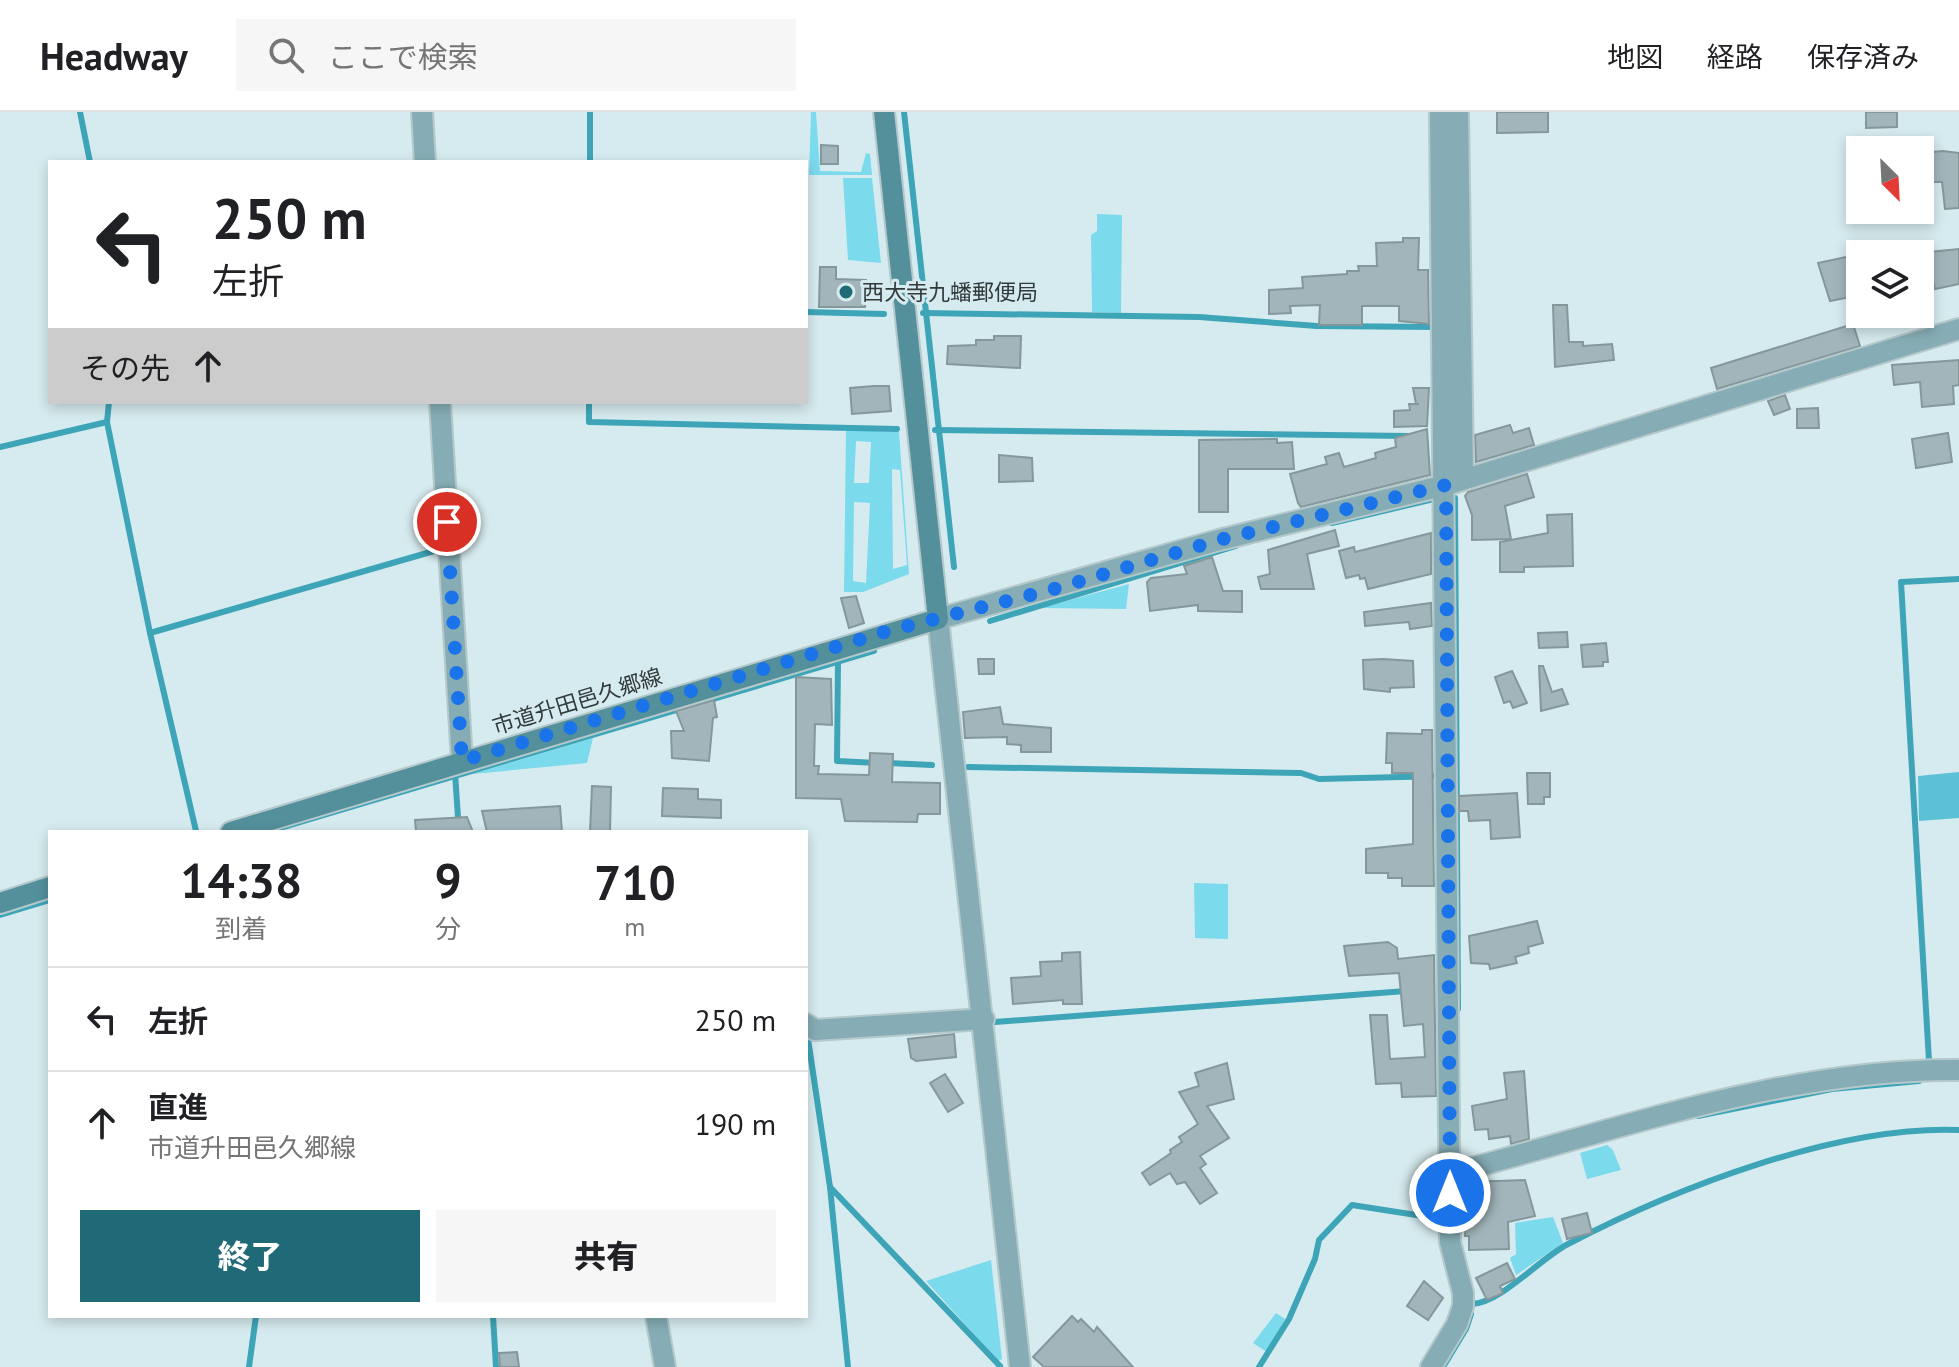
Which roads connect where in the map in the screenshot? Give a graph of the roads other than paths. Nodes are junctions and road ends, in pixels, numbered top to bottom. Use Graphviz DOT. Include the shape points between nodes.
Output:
graph roads {
  1 [pos="422,112"];
  2 [pos="884,112"];
  3 [pos="1440,112"];
  4 [pos="1458,112"];
  5 [pos="425,160"];
  6 [pos="1959,329"];
  7 [pos="440,404"];
  8 [pos="1455,482"];
  9 [pos="938,619"];
  10 [pos="456,763"];
  11 [pos="238,830"];
  12 [pos="48,888"];
  13 [pos="0,903"];
  14 [pos="984,1019"];
  15 [pos="808,1025"];
  16 [pos="1959,1070"];
  17 [pos="1457,1169"];
  18 [pos="656,1318"];
  19 [pos="665,1367"];
  20 [pos="1020,1367"];
  21 [pos="1431,1367"];
  1 -- 5 [label="street"];
  2 -- 9 [label="street"];
  3 -- 8 [label="street"];
  4 -- 8 [label="street"];
  6 -- 8 [label="street"];
  7 -- 10 [label="street"];
  8 -- 9 [label="street" via="1219,540"];
  8 -- 17 [label="street"];
  9 -- 10 [label="street, 市道升田邑久郷線"];
  9 -- 14 [label="street"];
  10 -- 11 [label="street, 市道升田邑久郷線"];
  12 -- 13 [label="street"];
  14 -- 15 [label="street" via="815,1030"];
  14 -- 20 [label="street"];
  16 -- 17 [label="street" via="1837,1079 1750,1096"];
  17 -- 21 [label="street" via="1451,1256 1463,1306"];
  18 -- 19 [label="street"];
}
